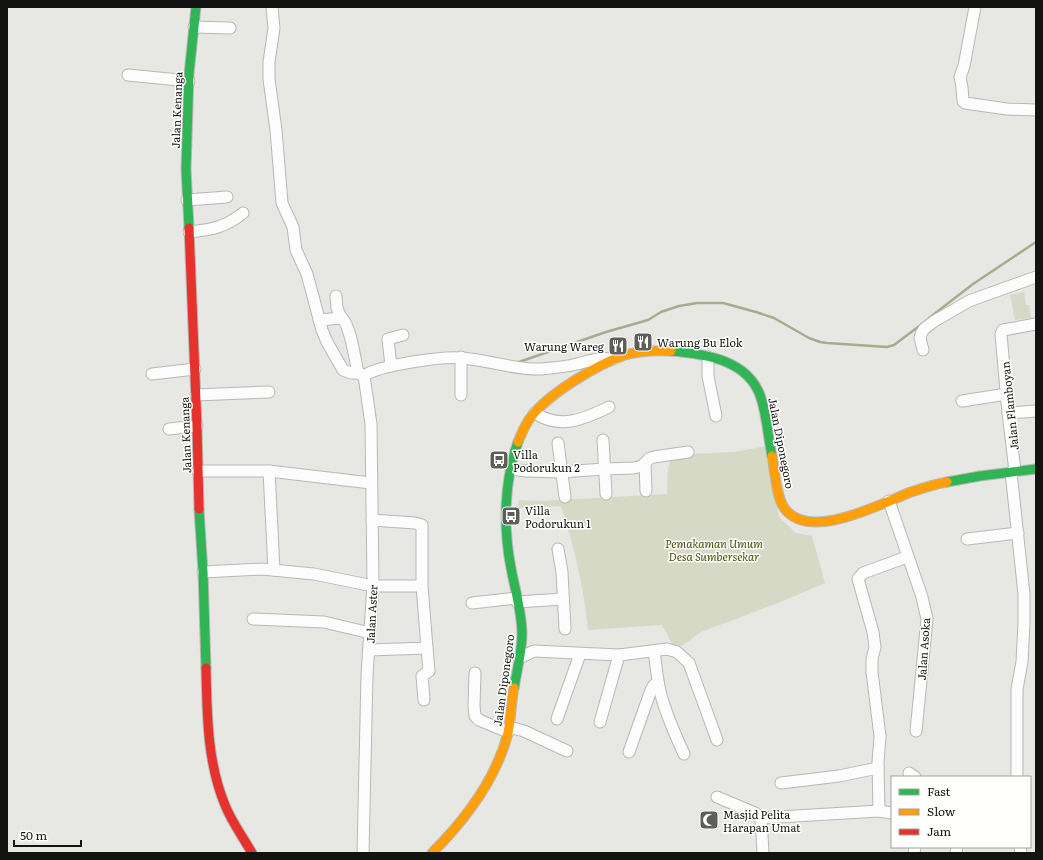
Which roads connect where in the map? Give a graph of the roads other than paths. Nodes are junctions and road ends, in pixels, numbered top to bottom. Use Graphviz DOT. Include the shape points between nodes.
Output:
graph roads {
  1 [pos="196,7"];
  2 [pos="272,7"];
  3 [pos="975,7"];
  4 [pos="194,27"];
  5 [pos="230,28"];
  6 [pos="128,74"];
  7 [pos="189,81"];
  8 [pos="1036,110"];
  9 [pos="227,197"];
  10 [pos="187,200"];
  11 [pos="243,213"];
  12 [pos="189,232"];
  13 [pos="1036,277"];
  14 [pos="336,296"];
  15 [pos="341,318"];
  16 [pos="319,320"];
  17 [pos="1036,324"];
  18 [pos="403,335"];
  19 [pos="923,350"];
  20 [pos="708,357"];
  21 [pos="461,358"];
  22 [pos="615,359"];
  23 [pos="391,366"];
  24 [pos="195,369"];
  25 [pos="152,374"];
  26 [pos="361,375"];
  27 [pos="269,392"];
  28 [pos="1007,394"];
  29 [pos="196,395"];
  30 [pos="461,395"];
  31 [pos="962,401"];
  32 [pos="609,407"];
  33 [pos="1036,411"];
  34 [pos="535,412"];
  35 [pos="1008,413"];
  36 [pos="716,416"];
  37 [pos="197,426"];
  38 [pos="170,430"];
  39 [pos="603,440"];
  40 [pos="558,443"];
  41 [pos="688,452"];
  42 [pos="645,463"];
  43 [pos="511,469"];
  44 [pos="604,469"];
  45 [pos="1036,469"];
  46 [pos="198,471"];
  47 [pos="270,471"];
  48 [pos="561,472"];
  49 [pos="1013,472"];
  50 [pos="371,483"];
  51 [pos="646,491"];
  52 [pos="606,494"];
  53 [pos="565,497"];
  54 [pos="889,502"];
  55 [pos="372,520"];
  56 [pos="1018,533"];
  57 [pos="967,539"];
  58 [pos="558,549"];
  59 [pos="907,558"];
  60 [pos="274,570"];
  61 [pos="203,572"];
  62 [pos="373,586"];
  63 [pos="422,586"];
  64 [pos="563,598"];
  65 [pos="517,600"];
  66 [pos="472,603"];
  67 [pos="252,618"];
  68 [pos="565,629"];
  69 [pos="370,633"];
  70 [pos="522,637"];
  71 [pos="428,648"];
  72 [pos="369,650"];
  73 [pos="534,651"];
  74 [pos="654,651"];
  75 [pos="580,654"];
  76 [pos="619,654"];
  77 [pos="519,658"];
  78 [pos="475,673"];
  79 [pos="658,682"];
  80 [pos="424,700"];
  81 [pos="556,719"];
  82 [pos="600,722"];
  83 [pos="508,730"];
  84 [pos="916,731"];
  85 [pos="717,740"];
  86 [pos="567,751"];
  87 [pos="628,752"];
  88 [pos="684,754"];
  89 [pos="878,768"];
  90 [pos="1016,776"];
  91 [pos="781,783"];
  92 [pos="717,797"];
  93 [pos="879,811"];
  94 [pos="891,812"];
  95 [pos="761,818"];
  96 [pos="252,853"];
  97 [pos="363,853"];
  98 [pos="432,853"];
  99 [pos="763,853"];
  1 -- 4 [label="main road, Jalan Kenanga"];
  2 -- 16 [label="street" via="274,28 269,79 281,199 292,227 298,255 307,274"];
  3 -- 8 [label="street" via="960,77 963,101 1007,109"];
  4 -- 5 [label="street"];
  4 -- 7 [label="main road, Jalan Kenanga"];
  6 -- 7 [label="street"];
  7 -- 10 [label="main road, Jalan Kenanga"];
  9 -- 10 [label="street"];
  10 -- 12 [label="main road, Jalan Kenanga"];
  11 -- 12 [label="street" via="224,226"];
  12 -- 24 [label="main road, Jalan Kenanga"];
  13 -- 19 [label="street" via="969,301 933,322 921,334"];
  14 -- 15 [label="street, Jalan Aster"];
  15 -- 16 [label="street"];
  15 -- 26 [label="street, Jalan Aster" via="346,322"];
  16 -- 26 [label="street" via="327,342 341,367 351,374"];
  17 -- 28 [label="street, Jalan Flamboyan" via="1003,330 1001,334"];
  18 -- 23 [label="street" via="388,339"];
  20 -- 22 [label="main road, Jalan Diponegoro" via="656,351"];
  20 -- 36 [label="street" via="708,376"];
  20 -- 54 [label="main road, Jalan Diponegoro" via="738,367 757,388 765,410 778,491 783,508 789,514 796,518 820,522 859,513"];
  21 -- 22 [label="street" via="527,369"];
  21 -- 23 [label="street"];
  21 -- 30 [label="street"];
  22 -- 34 [label="main road, Jalan Diponegoro" via="570,383"];
  23 -- 26 [label="street"];
  24 -- 25 [label="street"];
  24 -- 29 [label="main road, Jalan Kenanga"];
  26 -- 50 [label="street, Jalan Aster" via="370,424"];
  27 -- 29 [label="street"];
  28 -- 31 [label="street"];
  28 -- 35 [label="street, Jalan Flamboyan"];
  29 -- 37 [label="main road, Jalan Kenanga"];
  32 -- 34 [label="street" via="570,421 548,420"];
  33 -- 35 [label="street"];
  34 -- 43 [label="main road, Jalan Diponegoro" via="524,430"];
  35 -- 49 [label="street, Jalan Flamboyan"];
  37 -- 38 [label="street"];
  37 -- 46 [label="main road, Jalan Kenanga"];
  39 -- 44 [label="street"];
  40 -- 48 [label="street"];
  41 -- 42 [label="street" via="650,458"];
  42 -- 44 [label="street" via="634,468"];
  42 -- 51 [label="street"];
  43 -- 48 [label="street"];
  43 -- 65 [label="main road, Jalan Diponegoro" via="506,520 508,550"];
  44 -- 48 [label="street"];
  44 -- 52 [label="street"];
  45 -- 49 [label="main road, Jalan Diponegoro"];
  46 -- 47 [label="street"];
  46 -- 61 [label="main road, Jalan Kenanga"];
  47 -- 50 [label="street"];
  47 -- 60 [label="street"];
  48 -- 53 [label="street"];
  49 -- 54 [label="main road, Jalan Diponegoro" via="968,478 925,488"];
  49 -- 56 [label="street, Jalan Flamboyan"];
  50 -- 55 [label="street, Jalan Aster"];
  54 -- 59 [label="street, Jalan Asoka"];
  55 -- 62 [label="street, Jalan Aster"];
  55 -- 63 [label="street" via="422,525"];
  56 -- 57 [label="street"];
  56 -- 90 [label="street, Jalan Flamboyan" via="1024,623 1022,662 1017,689"];
  58 -- 64 [label="street" via="562,568"];
  59 -- 84 [label="street, Jalan Asoka" via="922,597 927,619"];
  59 -- 89 [label="street" via="863,573 858,580 875,647 872,672 880,736"];
  60 -- 61 [label="street"];
  60 -- 62 [label="street" via="314,574"];
  61 -- 96 [label="main road, Jalan Kenanga" via="206,700 214,771 226,806"];
  62 -- 63 [label="street"];
  62 -- 69 [label="street, Jalan Aster"];
  63 -- 71 [label="street"];
  64 -- 65 [label="street"];
  64 -- 68 [label="street"];
  65 -- 66 [label="street"];
  65 -- 70 [label="main road, Jalan Diponegoro"];
  67 -- 69 [label="street" via="324,622"];
  69 -- 72 [label="street, Jalan Aster"];
  70 -- 73 [label="street"];
  70 -- 77 [label="main road, Jalan Diponegoro"];
  71 -- 72 [label="street"];
  71 -- 80 [label="street" via="429,671 422,676"];
  72 -- 97 [label="street, Jalan Aster"];
  73 -- 75 [label="street"];
  73 -- 77 [label="street"];
  74 -- 76 [label="street"];
  74 -- 79 [label="street"];
  74 -- 85 [label="street" via="672,650 689,663"];
  75 -- 76 [label="street"];
  75 -- 81 [label="street"];
  76 -- 82 [label="street"];
  77 -- 83 [label="main road, Jalan Diponegoro"];
  78 -- 83 [label="street" via="475,716 479,720"];
  79 -- 87 [label="street" via="651,690"];
  79 -- 88 [label="street" via="666,713"];
  83 -- 86 [label="street" via="524,731"];
  83 -- 98 [label="main road, Jalan Diponegoro" via="487,786 454,831"];
  89 -- 91 [label="street"];
  89 -- 93 [label="street"];
  92 -- 95 [label="street" via="756,813"];
  93 -- 94 [label="street"];
  93 -- 95 [label="street"];
  95 -- 99 [label="street"];
}
